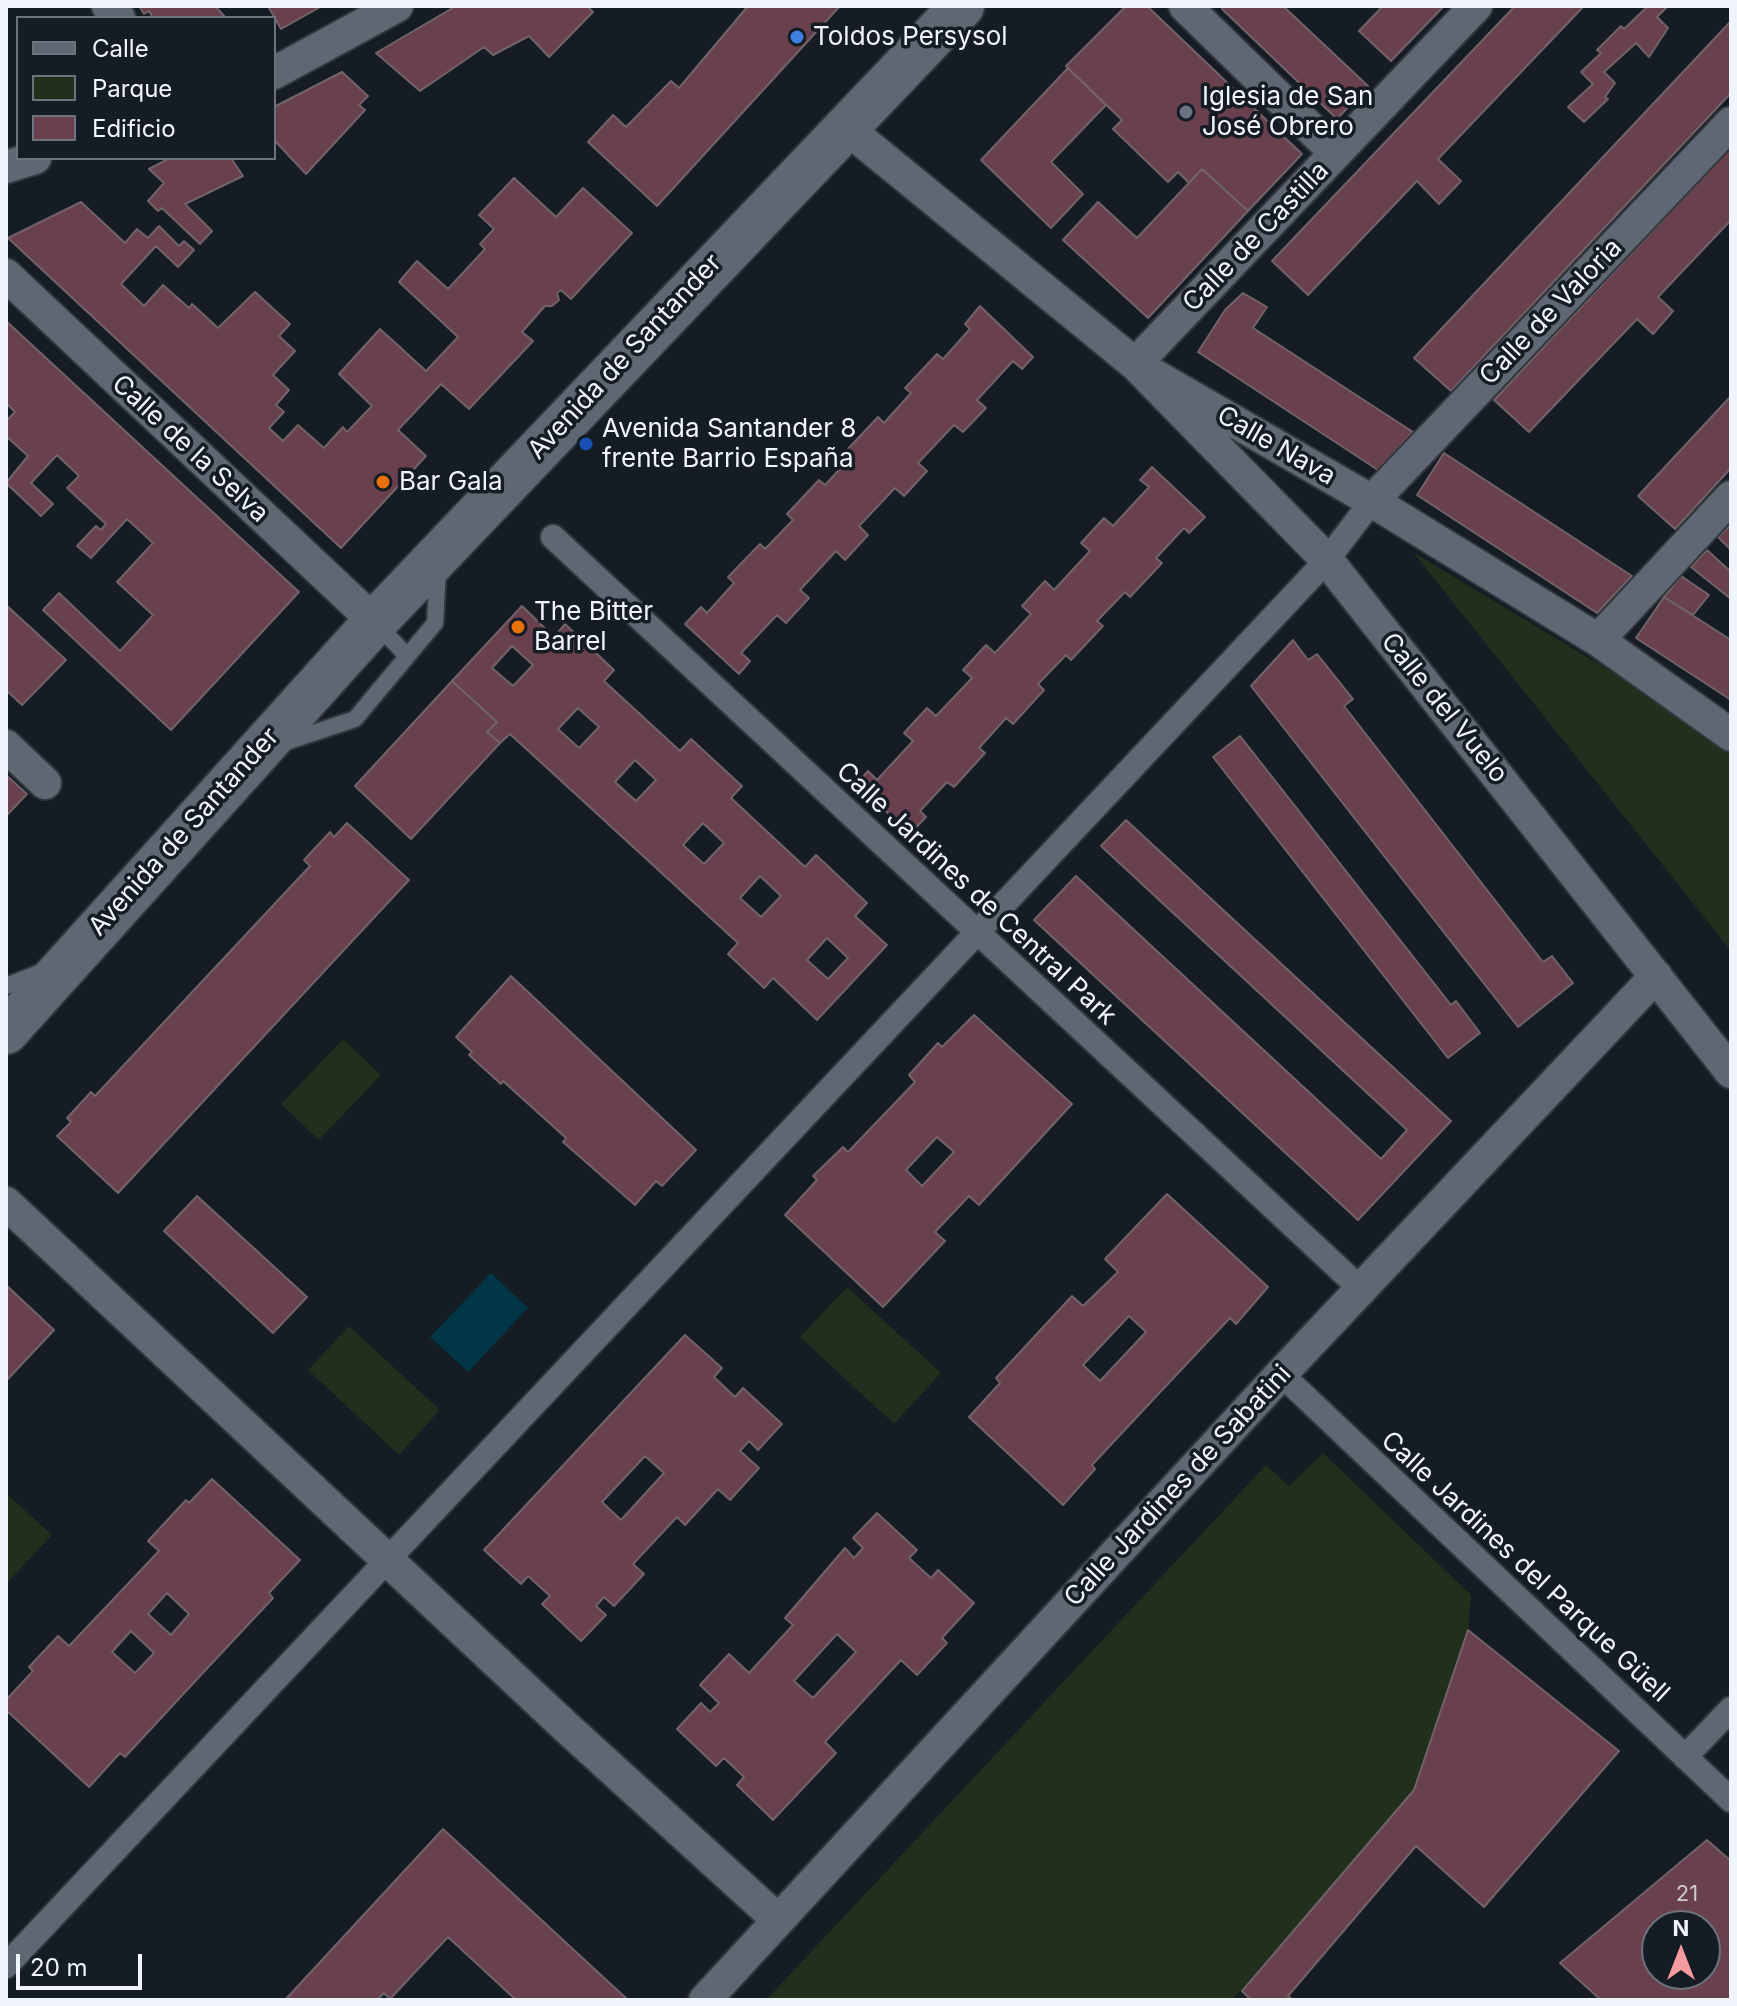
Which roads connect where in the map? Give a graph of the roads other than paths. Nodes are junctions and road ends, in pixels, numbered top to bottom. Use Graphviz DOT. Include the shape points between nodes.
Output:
graph roads {
  1 [pos="397,6"];
  2 [pos="962,6"];
  3 [pos="1185,6"];
  4 [pos="1476,6"];
  5 [pos="276,72"];
  6 [pos="1731,123"];
  7 [pos="844,126"];
  8 [pos="1336,153"];
  9 [pos="29,160"];
  10 [pos="6,167"];
  11 [pos="6,275"];
  12 [pos="1135,364"];
  13 [pos="1731,497"];
  14 [pos="1372,501"];
  15 [pos="553,537"];
  16 [pos="439,554"];
  17 [pos="1327,560"];
  18 [pos="375,622"];
  19 [pos="1598,640"];
  20 [pos="407,656"];
  21 [pos="1731,735"];
  22 [pos="6,746"];
  23 [pos="256,752"];
  24 [pos="45,783"];
  25 [pos="978,934"];
  26 [pos="67,961"];
  27 [pos="1656,976"];
  28 [pos="6,986"];
  29 [pos="6,1032"];
  30 [pos="1731,1072"];
  31 [pos="6,1203"];
  32 [pos="1362,1290"];
  33 [pos="1281,1374"];
  34 [pos="389,1560"];
  35 [pos="1731,1709"];
  36 [pos="1685,1757"];
  37 [pos="1731,1800"];
  38 [pos="778,1920"];
  39 [pos="6,1966"];
  40 [pos="705,2000"];
  1 -- 5 [label="street"];
  2 -- 7 [label="main road, Avenida de Santander"];
  3 -- 8 [label="street"];
  4 -- 8 [label="street, Calle de Castilla"];
  6 -- 14 [label="street, Calle de Valoria"];
  7 -- 12 [label="street, Calle Nava"];
  7 -- 16 [label="main road, Avenida de Santander"];
  8 -- 12 [label="street, Calle de Castilla"];
  9 -- 10 [label="street"];
  11 -- 18 [label="street, Calle de la Selva"];
  12 -- 14 [label="street, Calle Nava"];
  12 -- 17 [label="street, Calle del Vuelo"];
  13 -- 19 [label="street"];
  14 -- 17 [label="street"];
  14 -- 19 [label="street, Calle Nava"];
  15 -- 25 [label="street, Calle Jardines de Central Park"];
  16 -- 18 [label="main road, Avenida de Santander"];
  16 -- 20 [label="lane" via="435,623"];
  17 -- 25 [label="street"];
  17 -- 27 [label="street, Calle del Vuelo"];
  18 -- 20 [label="lane"];
  18 -- 23 [label="main road, Avenida de Santander"];
  19 -- 21 [label="street, Calle Nava"];
  20 -- 23 [label="lane" via="355,719"];
  22 -- 24 [label="street"];
  23 -- 26 [label="main road, Avenida de Santander"];
  25 -- 32 [label="street, Calle Jardines de Central Park"];
  25 -- 34 [label="street"];
  26 -- 28 [label="lane, Avenida de Santander"];
  26 -- 29 [label="main road, Avenida de Santander"];
  27 -- 30 [label="street, Calle del Vuelo"];
  27 -- 32 [label="street, Calle Jardines de Sabatini"];
  31 -- 34 [label="street"];
  32 -- 33 [label="street, Calle Jardines de Sabatini"];
  33 -- 36 [label="street, Calle Jardines del Parque Güell"];
  33 -- 38 [label="street, Calle Jardines de Sabatini"];
  34 -- 38 [label="street"];
  34 -- 39 [label="street"];
  35 -- 36 [label="street"];
  36 -- 37 [label="street, Calle Jardines del Parque Güell"];
  38 -- 40 [label="street, Calle Jardines de Sabatini"];
}
